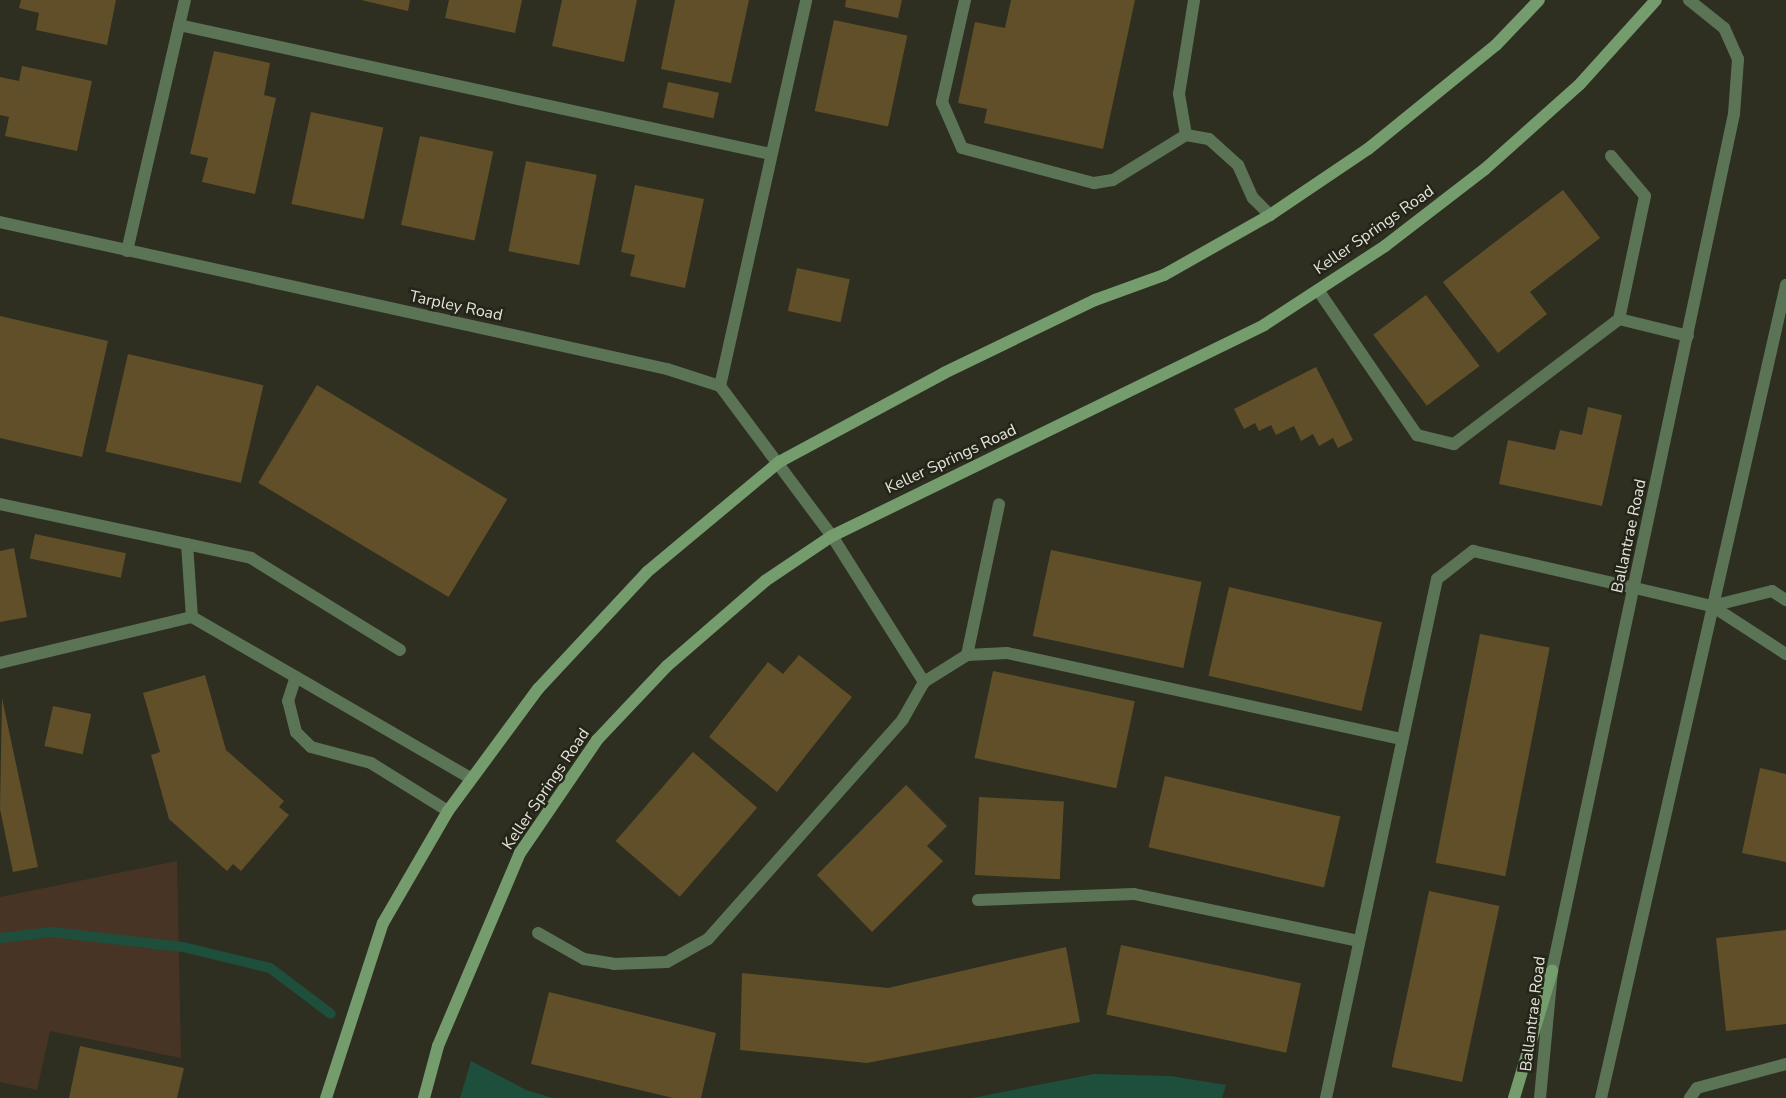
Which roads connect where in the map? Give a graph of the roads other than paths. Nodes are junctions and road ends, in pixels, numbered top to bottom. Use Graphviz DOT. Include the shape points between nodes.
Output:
graph roads {
  1 [pos="185,0"];
  2 [pos="806,0"];
  3 [pos="965,0"];
  4 [pos="1194,0"];
  5 [pos="1539,0"];
  6 [pos="1656,0"];
  7 [pos="1689,0"];
  8 [pos="179,25"];
  9 [pos="1186,135"];
  10 [pos="770,154"];
  11 [pos="1611,156"];
  12 [pos="1270,215"];
  13 [pos="0,222"];
  14 [pos="127,251"];
  15 [pos="1786,285"];
  16 [pos="1318,290"];
  17 [pos="1619,319"];
  18 [pos="1688,336"];
  19 [pos="720,386"];
  20 [pos="779,462"];
  21 [pos="0,504"];
  22 [pos="999,504"];
  23 [pos="832,536"];
  24 [pos="187,544"];
  25 [pos="1635,588"];
  26 [pos="1786,600"];
  27 [pos="1712,606"];
  28 [pos="192,617"];
  29 [pos="400,650"];
  30 [pos="1786,654"];
  31 [pos="967,655"];
  32 [pos="0,663"];
  33 [pos="296,677"];
  34 [pos="924,682"];
  35 [pos="1402,739"];
  36 [pos="470,778"];
  37 [pos="448,811"];
  38 [pos="978,900"];
  39 [pos="538,933"];
  40 [pos="1359,941"];
  41 [pos="1552,971"];
  42 [pos="1786,1064"];
  43 [pos="326,1098"];
  44 [pos="424,1098"];
  45 [pos="1326,1098"];
  46 [pos="1514,1098"];
  47 [pos="1540,1098"];
  48 [pos="1601,1098"];
  49 [pos="1690,1098"];
  1 -- 8 [label="street"];
  2 -- 10 [label="street"];
  3 -- 9 [label="street" via="942,102 962,148 1094,183 1113,180"];
  4 -- 9 [label="street" via="1179,94"];
  5 -- 12 [label="main road" via="1496,45 1368,149"];
  6 -- 16 [label="main road, Keller Springs Road" via="1580,84 1485,169"];
  7 -- 18 [label="street, Ballantrae Road" via="1724,28 1738,59 1734,114"];
  8 -- 10 [label="street"];
  8 -- 14 [label="street"];
  9 -- 12 [label="street" via="1209,139 1238,165 1253,198"];
  10 -- 19 [label="street"];
  11 -- 17 [label="street" via="1645,196"];
  12 -- 20 [label="main road" via="1164,275 1095,300 944,373"];
  13 -- 14 [label="street, Tarpley Road"];
  14 -- 19 [label="street, Tarpley Road" via="667,369"];
  15 -- 27 [label="street"];
  16 -- 17 [label="street" via="1417,435 1454,444"];
  16 -- 23 [label="main road, Keller Springs Road" via="1264,325"];
  17 -- 18 [label="street"];
  18 -- 25 [label="street, Ballantrae Road"];
  19 -- 20 [label="street"];
  20 -- 23 [label="street"];
  20 -- 36 [label="main road" via="646,572 538,689"];
  21 -- 24 [label="street"];
  22 -- 31 [label="street"];
  23 -- 34 [label="street"];
  23 -- 44 [label="main road, Keller Springs Road" via="765,581 676,658 597,740 520,854 438,1046"];
  24 -- 28 [label="street"];
  24 -- 29 [label="street" via="251,558"];
  25 -- 27 [label="street"];
  25 -- 35 [label="street" via="1473,551 1437,579"];
  25 -- 41 [label="street, Ballantrae Road"];
  26 -- 27 [label="street" via="1772,591"];
  27 -- 30 [label="street"];
  27 -- 48 [label="street"];
  28 -- 32 [label="street"];
  28 -- 33 [label="street"];
  31 -- 34 [label="street"];
  31 -- 35 [label="street" via="1007,653"];
  33 -- 36 [label="street"];
  33 -- 37 [label="street" via="288,701 296,732 311,747 371,763"];
  34 -- 39 [label="street" via="903,719 708,939 667,962 614,964 584,959"];
  35 -- 40 [label="street"];
  36 -- 37 [label="main road"];
  37 -- 43 [label="main road" via="383,923"];
  38 -- 40 [label="street" via="1134,894"];
  40 -- 45 [label="street"];
  41 -- 46 [label="main road"];
  41 -- 47 [label="street, Ballantrae Road"];
  42 -- 49 [label="street" via="1697,1088"];
}
